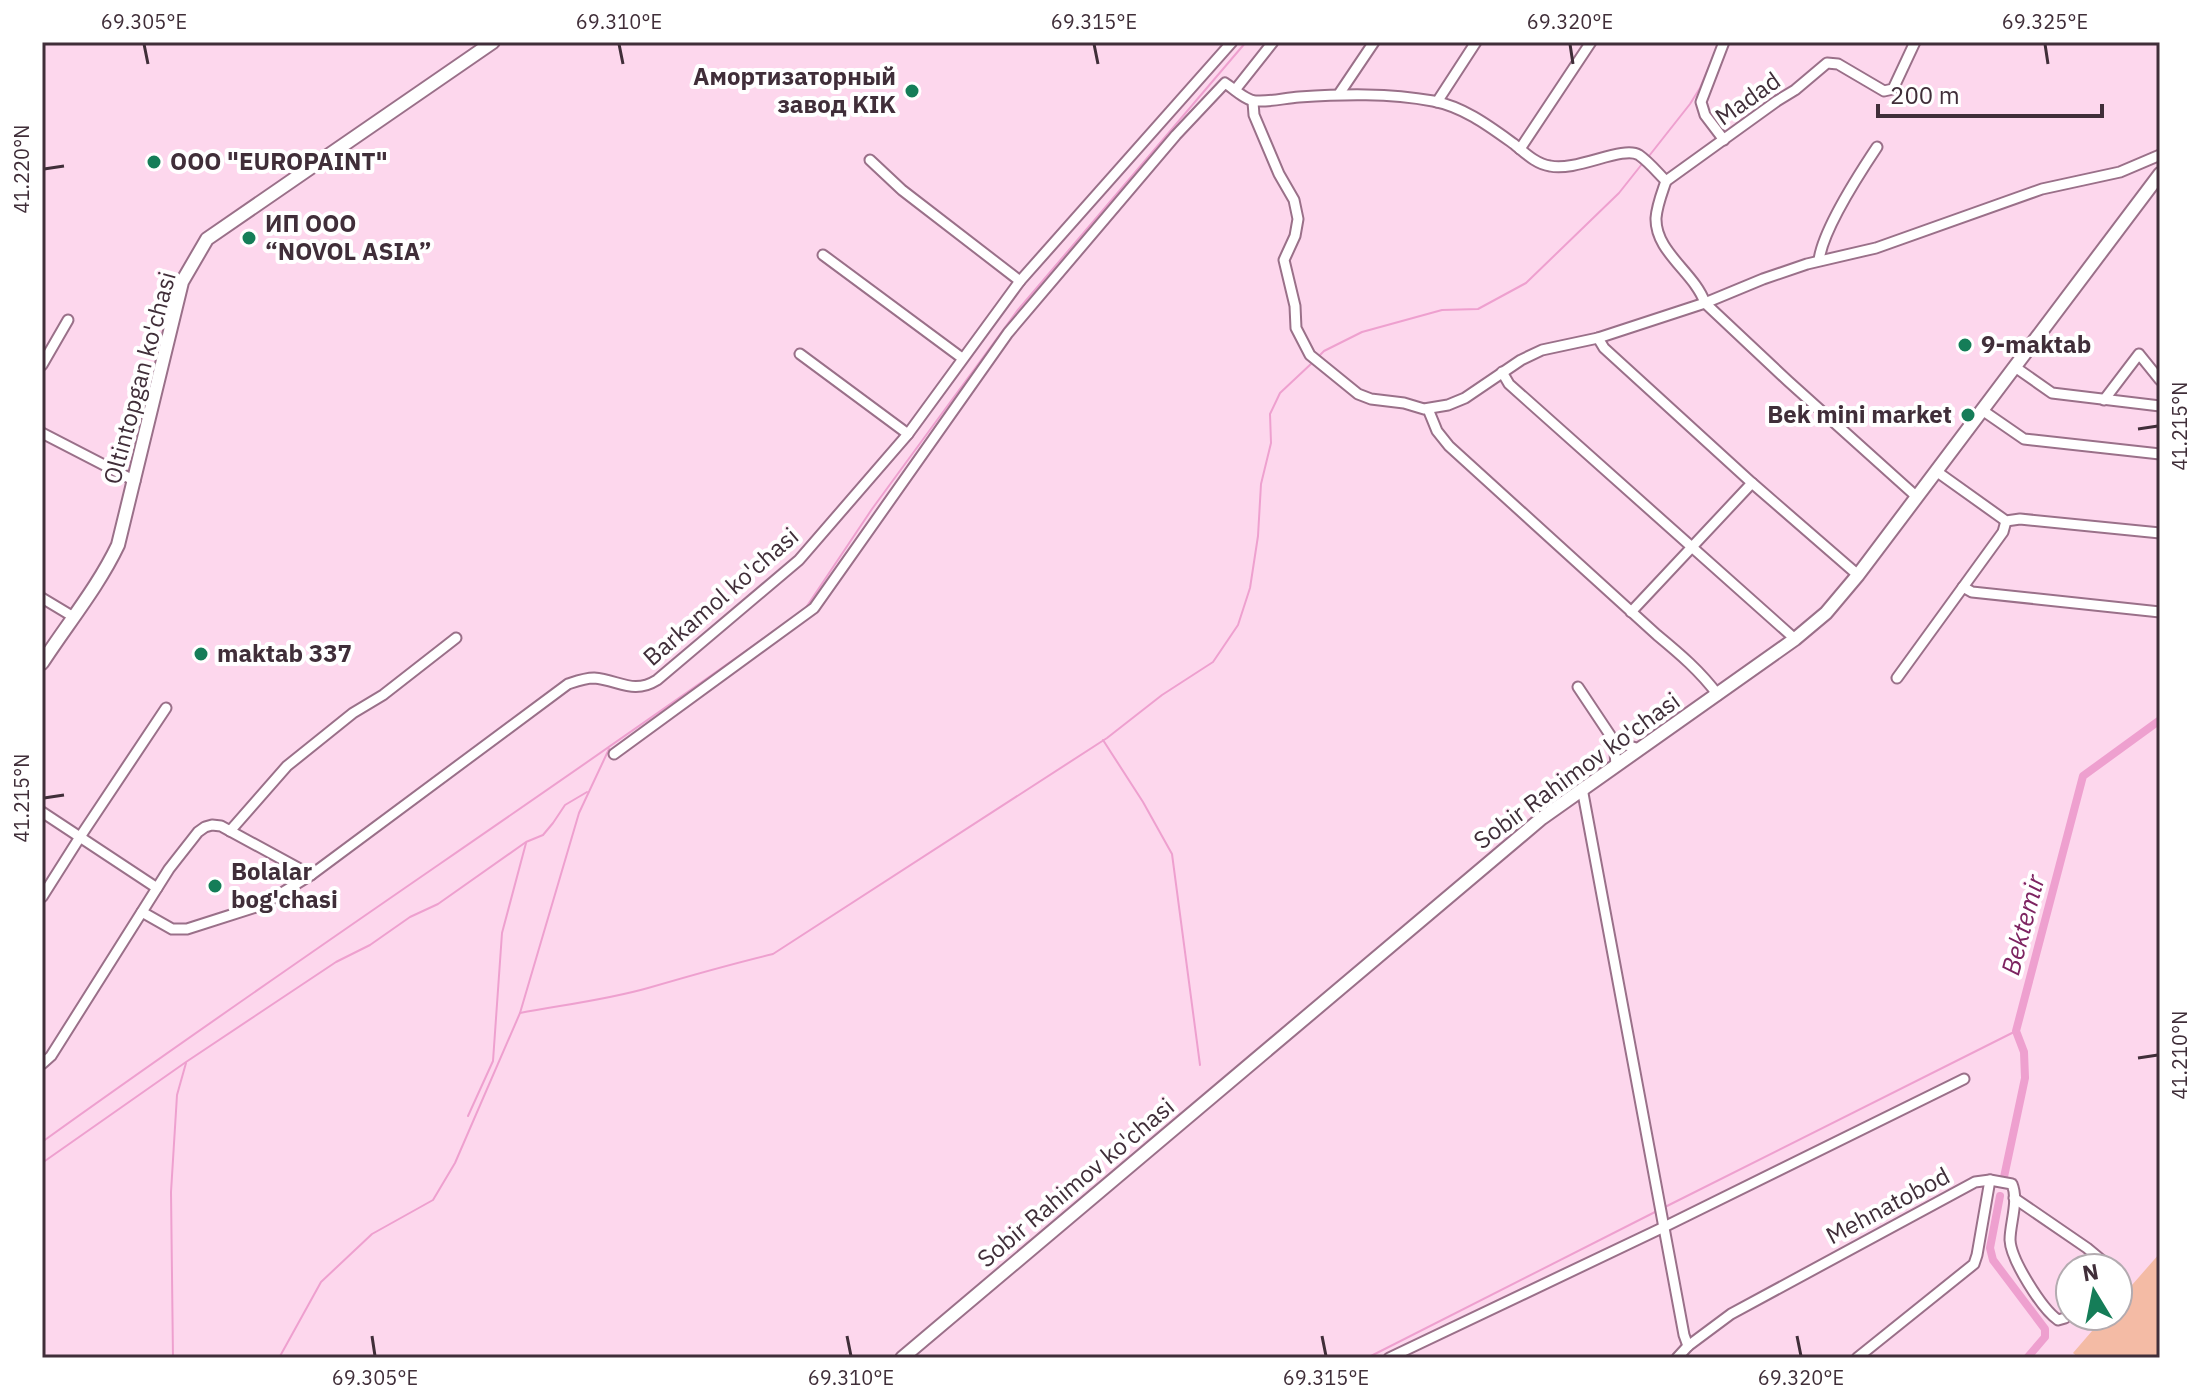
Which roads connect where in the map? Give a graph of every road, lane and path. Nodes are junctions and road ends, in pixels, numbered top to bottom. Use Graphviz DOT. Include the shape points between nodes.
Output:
graph roads {
  1 [pos="493,42"];
  2 [pos="1232,42"];
  3 [pos="1273,42"];
  4 [pos="1374,42"];
  5 [pos="1476,42"];
  6 [pos="1591,42"];
  7 [pos="1724,42"];
  8 [pos="1915,42"];
  9 [pos="1235,90"];
  10 [pos="1339,94"];
  11 [pos="1253,102"];
  12 [pos="1437,102"];
  13 [pos="1724,140"];
  14 [pos="1877,147"];
  15 [pos="1520,149"];
  16 [pos="2160,155"];
  17 [pos="870,160"];
  18 [pos="2160,174"];
  19 [pos="1666,181"];
  20 [pos="823,255"];
  21 [pos="1819,260"];
  22 [pos="1020,281"];
  23 [pos="1705,303"];
  24 [pos="68,320"];
  25 [pos="1598,338"];
  26 [pos="45,352"];
  27 [pos="800,354"];
  28 [pos="962,358"];
  29 [pos="42,365"];
  30 [pos="2015,367"];
  31 [pos="1502,372"];
  32 [pos="2160,380"];
  33 [pos="2104,400"];
  34 [pos="2160,406"];
  35 [pos="1428,409"];
  36 [pos="1982,410"];
  37 [pos="42,433"];
  38 [pos="908,434"];
  39 [pos="2160,454"];
  40 [pos="1936,471"];
  41 [pos="135,481"];
  42 [pos="1752,483"];
  43 [pos="1917,497"];
  44 [pos="2006,521"];
  45 [pos="2160,533"];
  46 [pos="1692,547"];
  47 [pos="1858,575"];
  48 [pos="1963,587"];
  49 [pos="42,598"];
  50 [pos="1631,612"];
  51 [pos="2160,612"];
  52 [pos="72,616"];
  53 [pos="456,638"];
  54 [pos="1795,639"];
  55 [pos="42,663"];
  56 [pos="1897,678"];
  57 [pos="1578,687"];
  58 [pos="1718,695"];
  59 [pos="166,708"];
  60 [pos="1614,741"];
  61 [pos="1639,749"];
  62 [pos="614,754"];
  63 [pos="1616,765"];
  64 [pos="1582,788"];
  65 [pos="42,812"];
  66 [pos="230,831"];
  67 [pos="80,837"];
  68 [pos="311,875"];
  69 [pos="157,888"];
  70 [pos="42,897"];
  71 [pos="142,912"];
  72 [pos="42,1064"];
  73 [pos="1964,1079"];
  74 [pos="1990,1180"];
  75 [pos="2014,1198"];
  76 [pos="1664,1227"];
  77 [pos="2092,1252"];
  78 [pos="2054,1317"];
  79 [pos="1688,1346"];
  80 [pos="902,1358"];
  81 [pos="1389,1358"];
  82 [pos="1677,1358"];
  83 [pos="1857,1358"];
  1 -- 41 [label="street, Oltintopgan ko'chasi" via="207,239 182,282"];
  2 -- 22 [label="street, Barkamol ko'chasi"];
  3 -- 9 [label="street"];
  4 -- 10 [label="street"];
  5 -- 12 [label="street"];
  6 -- 15 [label="street"];
  7 -- 13 [label="street" via="1701,102"];
  8 -- 13 [label="street, Madad" via="1893,89 1884,91 1827,63"];
  9 -- 11 [label="street"];
  9 -- 62 [label="street" via="1225,83 1205,104 1008,333 814,608"];
  10 -- 11 [label="street"];
  10 -- 12 [label="street"];
  11 -- 35 [label="street" via="1254,115 1294,200 1298,219 1284,260 1296,328 1314,361 1358,394"];
  12 -- 15 [label="street" via="1481,121"];
  13 -- 19 [label="street, Madad"];
  14 -- 21 [label="street" via="1821,246"];
  15 -- 19 [label="street" via="1548,166 1561,167 1630,151"];
  16 -- 21 [label="street" via="2120,172 2042,189 1876,248"];
  17 -- 22 [label="street"];
  18 -- 30 [label="street, Sobir Rahimov ko'chasi"];
  19 -- 23 [label="street" via="1657,232"];
  20 -- 28 [label="street"];
  21 -- 23 [label="street"];
  22 -- 28 [label="street, Barkamol ko'chasi"];
  23 -- 25 [label="street"];
  23 -- 43 [label="street"];
  24 -- 26 [label="street"];
  25 -- 31 [label="street" via="1542,350"];
  25 -- 42 [label="street"];
  26 -- 29 [label="street"];
  27 -- 38 [label="street"];
  28 -- 38 [label="street, Barkamol ko'chasi"];
  30 -- 33 [label="street" via="2052,393"];
  30 -- 36 [label="street, Sobir Rahimov ko'chasi"];
  31 -- 35 [label="street" via="1465,398"];
  31 -- 46 [label="street" via="1509,384"];
  32 -- 33 [label="street" via="2139,354"];
  33 -- 34 [label="street"];
  35 -- 50 [label="street" via="1449,446"];
  36 -- 39 [label="street" via="2024,439"];
  36 -- 40 [label="street, Sobir Rahimov ko'chasi"];
  37 -- 41 [label="street"];
  38 -- 68 [label="street, Barkamol ko'chasi" via="799,560 657,680 639,687 597,678 568,684"];
  40 -- 43 [label="street, Sobir Rahimov ko'chasi"];
  40 -- 44 [label="street"];
  41 -- 52 [label="street, Oltintopgan ko'chasi" via="118,545 103,576"];
  42 -- 46 [label="street"];
  42 -- 47 [label="street"];
  43 -- 47 [label="street, Sobir Rahimov ko'chasi"];
  44 -- 45 [label="street"];
  44 -- 48 [label="street"];
  46 -- 50 [label="street"];
  46 -- 54 [label="street"];
  47 -- 54 [label="street, Sobir Rahimov ko'chasi"];
  48 -- 51 [label="street"];
  48 -- 56 [label="street"];
  49 -- 52 [label="street"];
  50 -- 58 [label="street"];
  52 -- 55 [label="street, Oltintopgan ko'chasi"];
  53 -- 66 [label="street" via="287,766"];
  54 -- 58 [label="street, Sobir Rahimov ko'chasi"];
  57 -- 60 [label="street"];
  58 -- 61 [label="street, Sobir Rahimov ko'chasi"];
  59 -- 67 [label="street"];
  60 -- 61 [label="street"];
  60 -- 63 [label="street"];
  61 -- 63 [label="street, Sobir Rahimov ko'chasi"];
  63 -- 64 [label="street, Sobir Rahimov ko'chasi"];
  64 -- 76 [label="street"];
  64 -- 80 [label="street, Sobir Rahimov ko'chasi"];
  65 -- 67 [label="street"];
  66 -- 68 [label="street"];
  66 -- 69 [label="street" via="212,825 198,832"];
  67 -- 69 [label="street"];
  67 -- 70 [label="street"];
  68 -- 71 [label="street, Barkamol ko'chasi" via="262,905 187,929 172,929"];
  69 -- 71 [label="street"];
  71 -- 72 [label="street"];
  73 -- 76 [label="street"];
  74 -- 75 [label="street" via="2012,1184"];
  74 -- 79 [label="street, Mehnatobod" via="1975,1182 1745,1306"];
  74 -- 83 [label="street" via="1974,1264"];
  75 -- 77 [label="street"];
  75 -- 78 [label="street" via="2013,1256"];
  76 -- 79 [label="street"];
  76 -- 81 [label="street"];
  79 -- 82 [label="street, Mehnatobod"];
}
